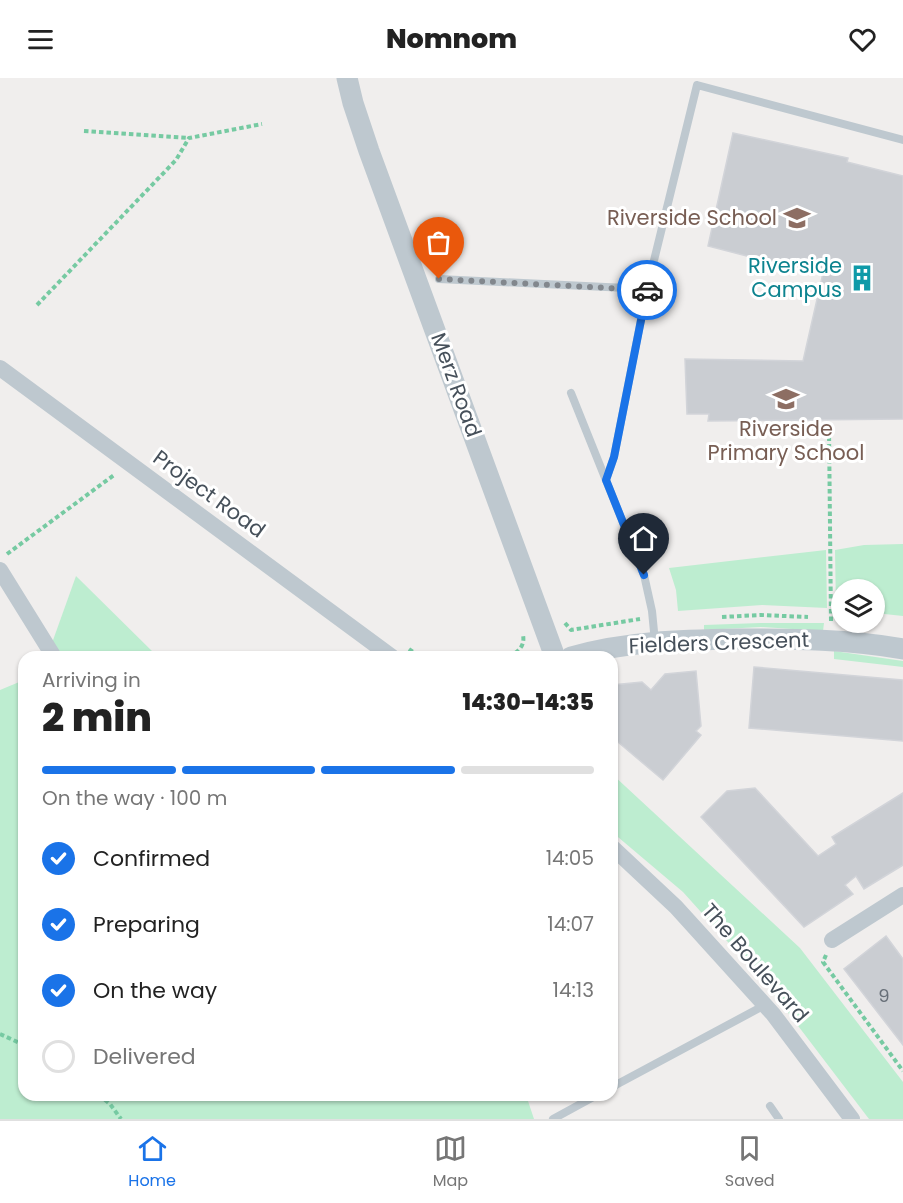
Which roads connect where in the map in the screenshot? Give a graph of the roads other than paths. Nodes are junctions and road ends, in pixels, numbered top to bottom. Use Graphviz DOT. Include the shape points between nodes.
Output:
graph roads {
  1 [pos="347,78"];
  2 [pos="903,140"];
  3 [pos="439,279"];
  4 [pos="648,289"];
  5 [pos="0,368"];
  6 [pos="571,393"];
  7 [pos="606,480"];
  8 [pos="0,570"];
  9 [pos="656,642"];
  10 [pos="903,649"];
  11 [pos="50,651"];
  12 [pos="384,651"];
  13 [pos="553,651"];
  14 [pos="596,651"];
  15 [pos="618,853"];
  16 [pos="903,895"];
  17 [pos="832,940"];
  18 [pos="765,1005"];
  19 [pos="618,1084"];
  20 [pos="586,1101"];
  21 [pos="770,1106"];
  22 [pos="553,1119"];
  23 [pos="779,1119"];
  24 [pos="852,1119"];
  1 -- 13 [label="street, Merz Road" via="369,151"];
  2 -- 4 [label="lane" via="697,85"];
  3 -- 4 [label="lane"];
  4 -- 7 [label="lane"];
  5 -- 12 [label="street, Project Road"];
  6 -- 7 [label="lane"];
  7 -- 9 [label="lane" via="644,575"];
  8 -- 11 [label="street"];
  9 -- 10 [label="street, Fielders Crescent" via="791,638"];
  9 -- 14 [label="street, Fielders Crescent"];
  15 -- 18 [label="street, The Boulevard" via="676,906"];
  16 -- 17 [label="street"];
  18 -- 19 [label="lane"];
  18 -- 24 [label="street, The Boulevard"];
  20 -- 22 [label="lane"];
  21 -- 23 [label="lane"];
}
